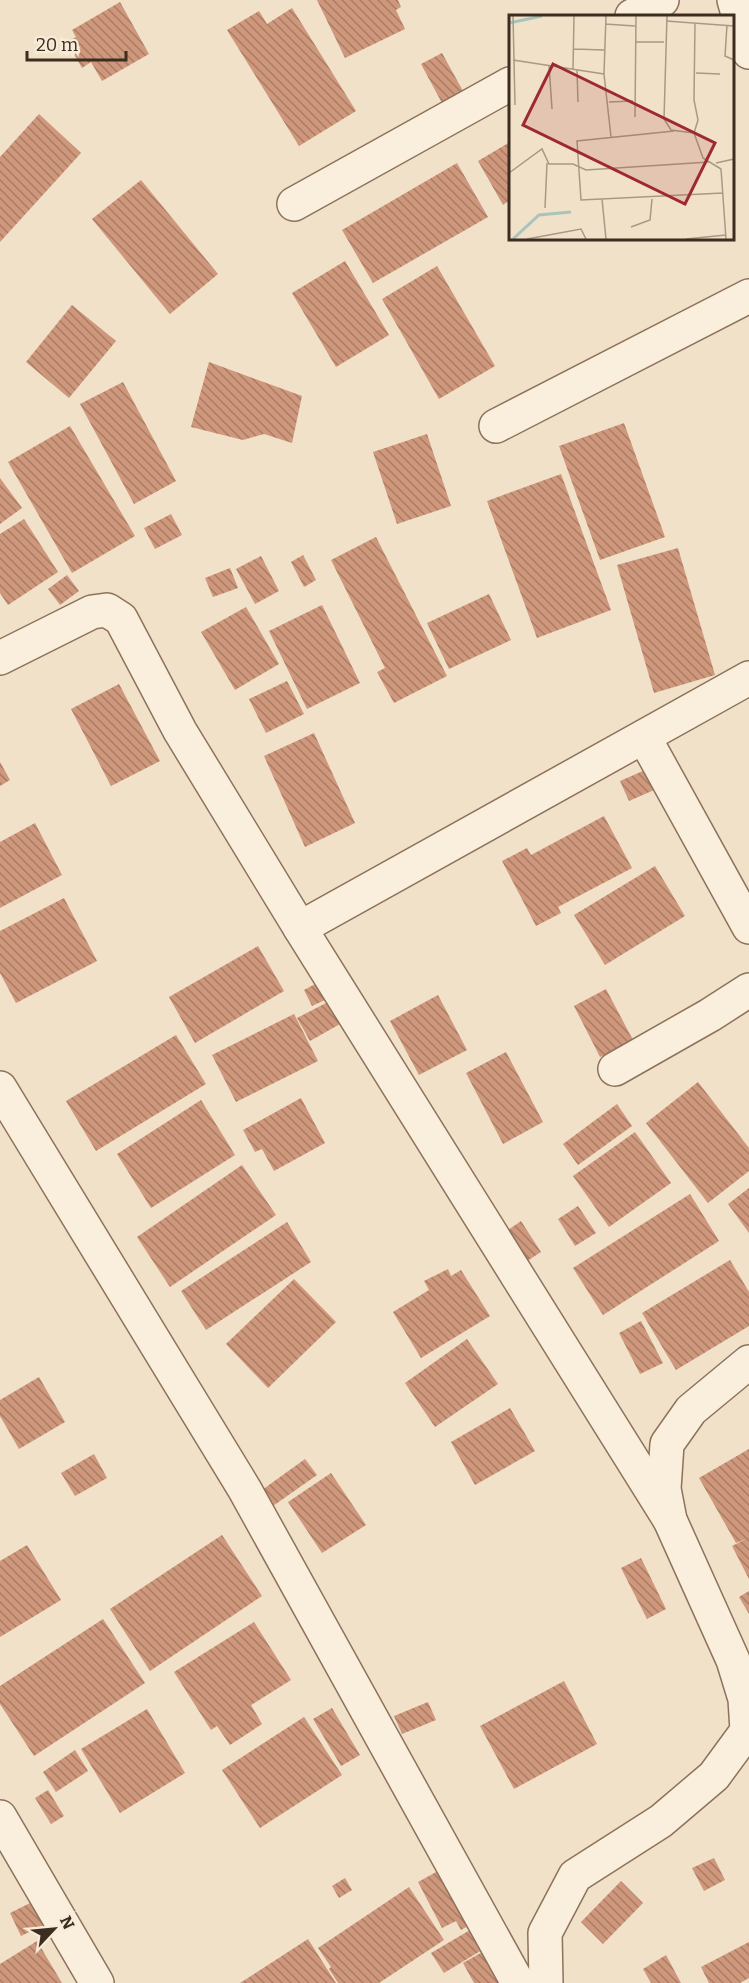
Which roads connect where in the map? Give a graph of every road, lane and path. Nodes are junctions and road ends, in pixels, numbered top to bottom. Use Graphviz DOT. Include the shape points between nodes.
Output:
graph roads {
  1 [pos="662,0"];
  2 [pos="734,0"];
  3 [pos="634,15"];
  4 [pos="749,52"];
  5 [pos="509,85"];
  6 [pos="294,204"];
  7 [pos="749,296"];
  8 [pos="496,426"];
  9 [pos="0,658"];
  10 [pos="749,678"];
  11 [pos="644,737"];
  12 [pos="749,927"];
  13 [pos="300,928"];
  14 [pos="749,990"];
  15 [pos="615,1069"];
  16 [pos="0,1088"];
  17 [pos="749,1362"];
  18 [pos="670,1520"];
  19 [pos="748,1731"];
  20 [pos="0,1817"];
  21 [pos="544,1933"];
  22 [pos="492,1936"];
  23 [pos="97,1983"];
  24 [pos="518,1983"];
  25 [pos="546,1983"];
  1 -- 3 [label="street"];
  2 -- 4 [label="street"];
  5 -- 6 [label="street"];
  7 -- 8 [label="street"];
  9 -- 13 [label="street" via="92,612 107,610 121,619 180,731"];
  10 -- 11 [label="street"];
  11 -- 12 [label="street"];
  11 -- 13 [label="street"];
  13 -- 18 [label="street"];
  14 -- 15 [label="street"];
  16 -- 22 [label="street" via="245,1490"];
  17 -- 18 [label="street" via="691,1410 667,1444 664,1489"];
  18 -- 19 [label="street" via="733,1660 745,1699"];
  19 -- 21 [label="street" via="714,1776 661,1821 575,1876"];
  20 -- 23 [label="street"];
  21 -- 22 [label="street"];
  21 -- 25 [label="street"];
  22 -- 24 [label="street"];
}
